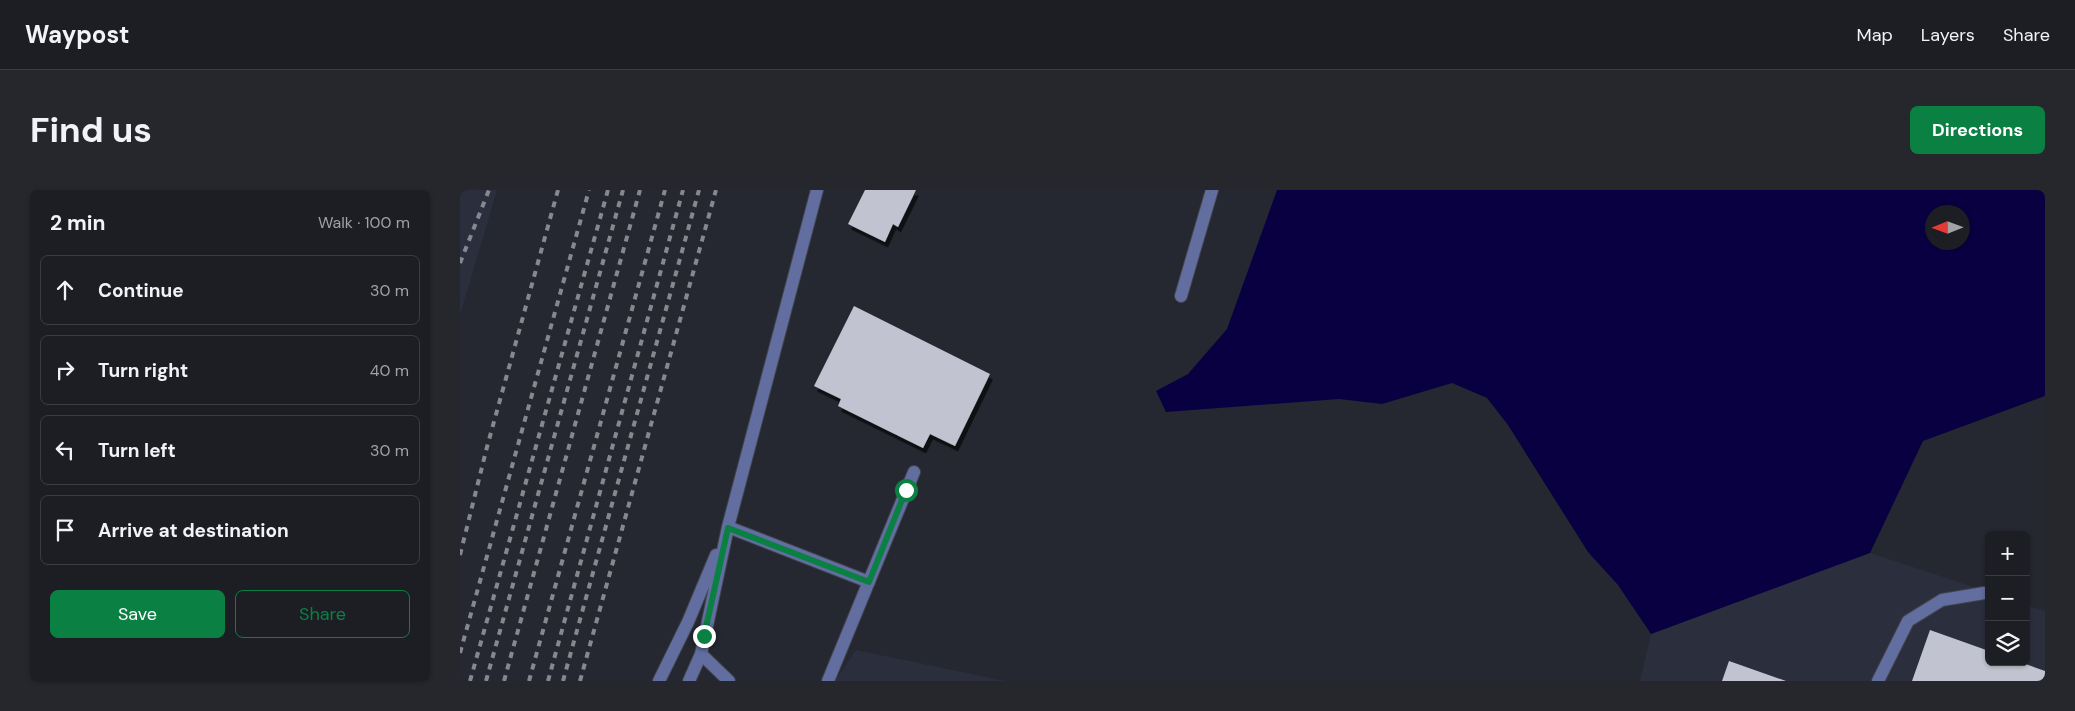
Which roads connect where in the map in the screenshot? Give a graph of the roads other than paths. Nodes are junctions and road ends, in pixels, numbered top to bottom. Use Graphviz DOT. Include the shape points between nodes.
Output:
graph roads {
  1 [pos="817,190"];
  2 [pos="1212,190"];
  3 [pos="1181,296"];
  4 [pos="914,472"];
  5 [pos="728,528"];
  6 [pos="869,582"];
  7 [pos="1984,593"];
  8 [pos="701,654"];
  9 [pos="659,681"];
  10 [pos="689,681"];
  11 [pos="729,681"];
  12 [pos="828,681"];
  13 [pos="1878,681"];
  1 -- 5 [label="lane"];
  2 -- 3 [label="lane"];
  4 -- 6 [label="lane"];
  5 -- 6 [label="lane"];
  5 -- 8 [label="lane"];
  5 -- 9 [label="lane"];
  6 -- 12 [label="lane"];
  7 -- 13 [label="lane" via="1942,600 1908,621"];
  8 -- 10 [label="lane"];
  8 -- 11 [label="lane"];
}
